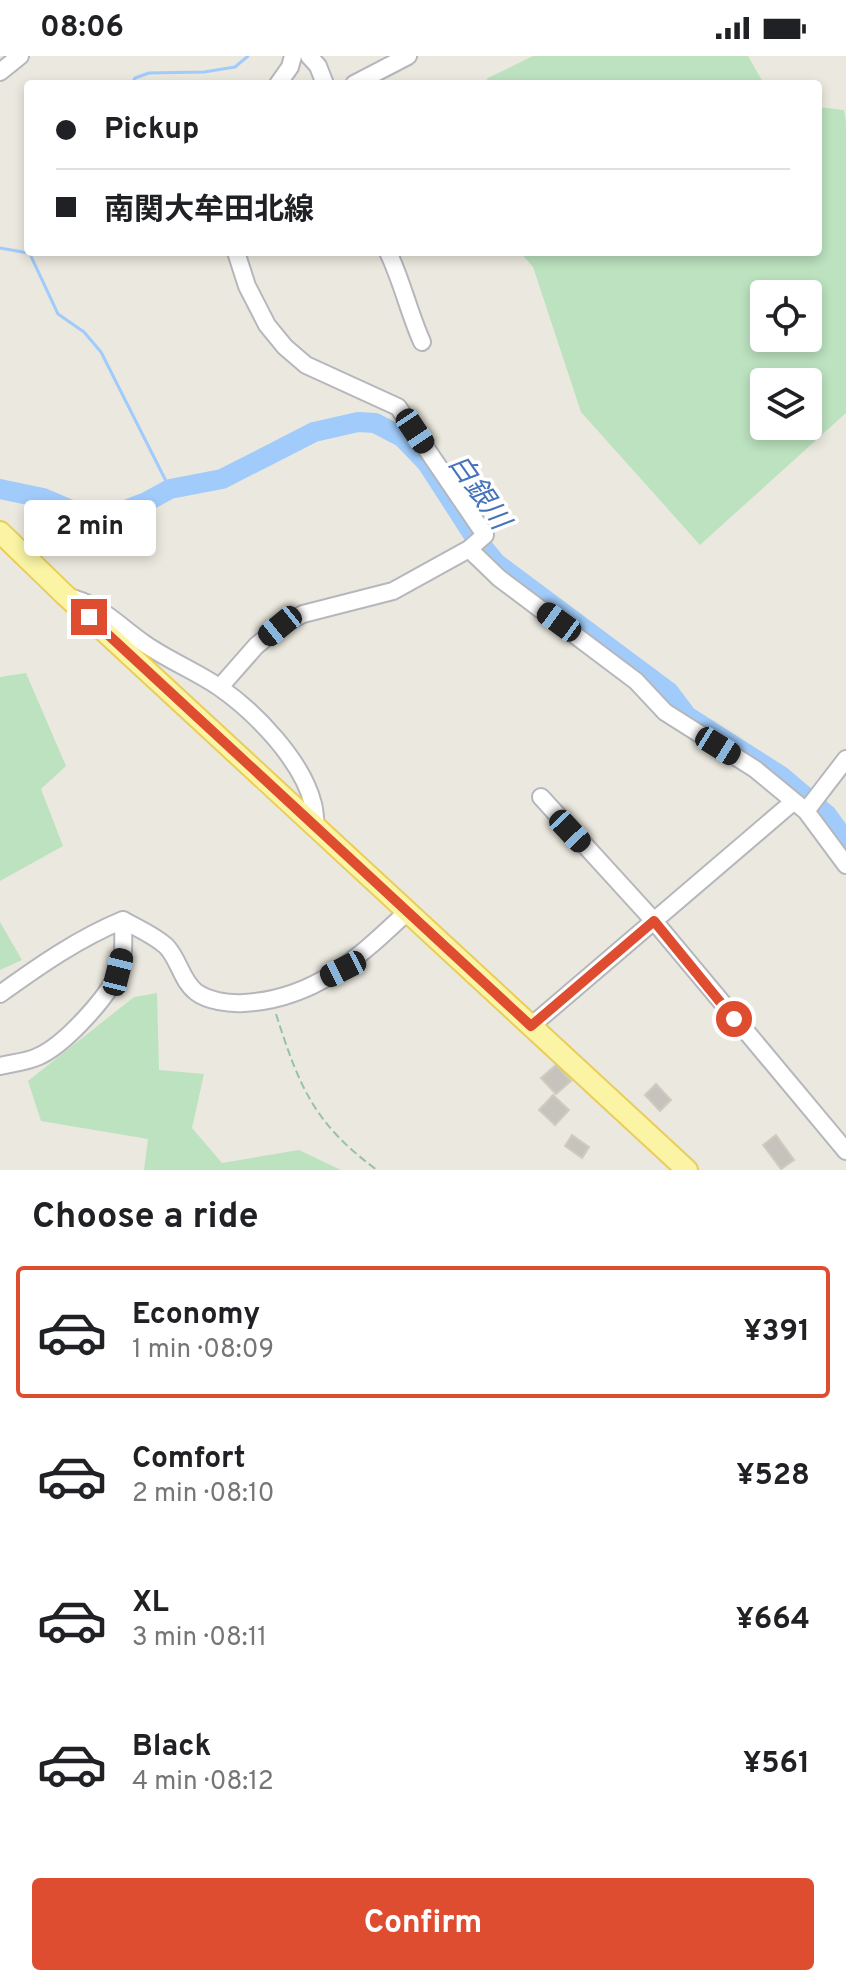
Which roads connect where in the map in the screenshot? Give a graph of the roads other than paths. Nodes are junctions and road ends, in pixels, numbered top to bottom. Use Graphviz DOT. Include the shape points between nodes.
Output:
graph roads {
  1 [pos="20,56"];
  2 [pos="293,56"];
  3 [pos="309,56"];
  4 [pos="408,56"];
  5 [pos="0,72"];
  6 [pos="281,80"];
  7 [pos="323,80"];
  8 [pos="362,80"];
  9 [pos="237,256"];
  10 [pos="390,256"];
  11 [pos="422,342"];
  12 [pos="4,539"];
  13 [pos="476,543"];
  14 [pos="66,596"];
  15 [pos="220,687"];
  16 [pos="846,759"];
  17 [pos="541,797"];
  18 [pos="799,807"];
  19 [pos="316,828"];
  20 [pos="846,865"];
  21 [pos="407,912"];
  22 [pos="123,920"];
  23 [pos="654,921"];
  24 [pos="0,994"];
  25 [pos="531,1026"];
  26 [pos="0,1066"];
  27 [pos="846,1151"];
  28 [pos="687,1170"];
  1 -- 5 [label="street"];
  2 -- 6 [label="street"];
  3 -- 7 [label="street"];
  4 -- 8 [label="street"];
  9 -- 13 [label="street" via="267,325 285,347 306,365 398,407"];
  10 -- 11 [label="street"];
  12 -- 14 [label="main road"];
  13 -- 15 [label="street" via="393,591 303,614 280,626"];
  13 -- 18 [label="street" via="499,578 636,681 665,712 755,769"];
  14 -- 15 [label="street" via="99,608 147,645"];
  14 -- 19 [label="main road"];
  15 -- 19 [label="street" via="281,744 313,803"];
  16 -- 18 [label="street" via="821,794"];
  17 -- 23 [label="street"];
  18 -- 20 [label="street"];
  18 -- 23 [label="street"];
  19 -- 21 [label="main road"];
  21 -- 22 [label="street" via="343,969 293,995 237,1003 199,995 167,947"];
  21 -- 25 [label="main road"];
  22 -- 24 [label="street"];
  22 -- 26 [label="street" via="118,972 101,999 52,1049"];
  23 -- 25 [label="street"];
  23 -- 27 [label="street"];
  25 -- 28 [label="main road"];
}
